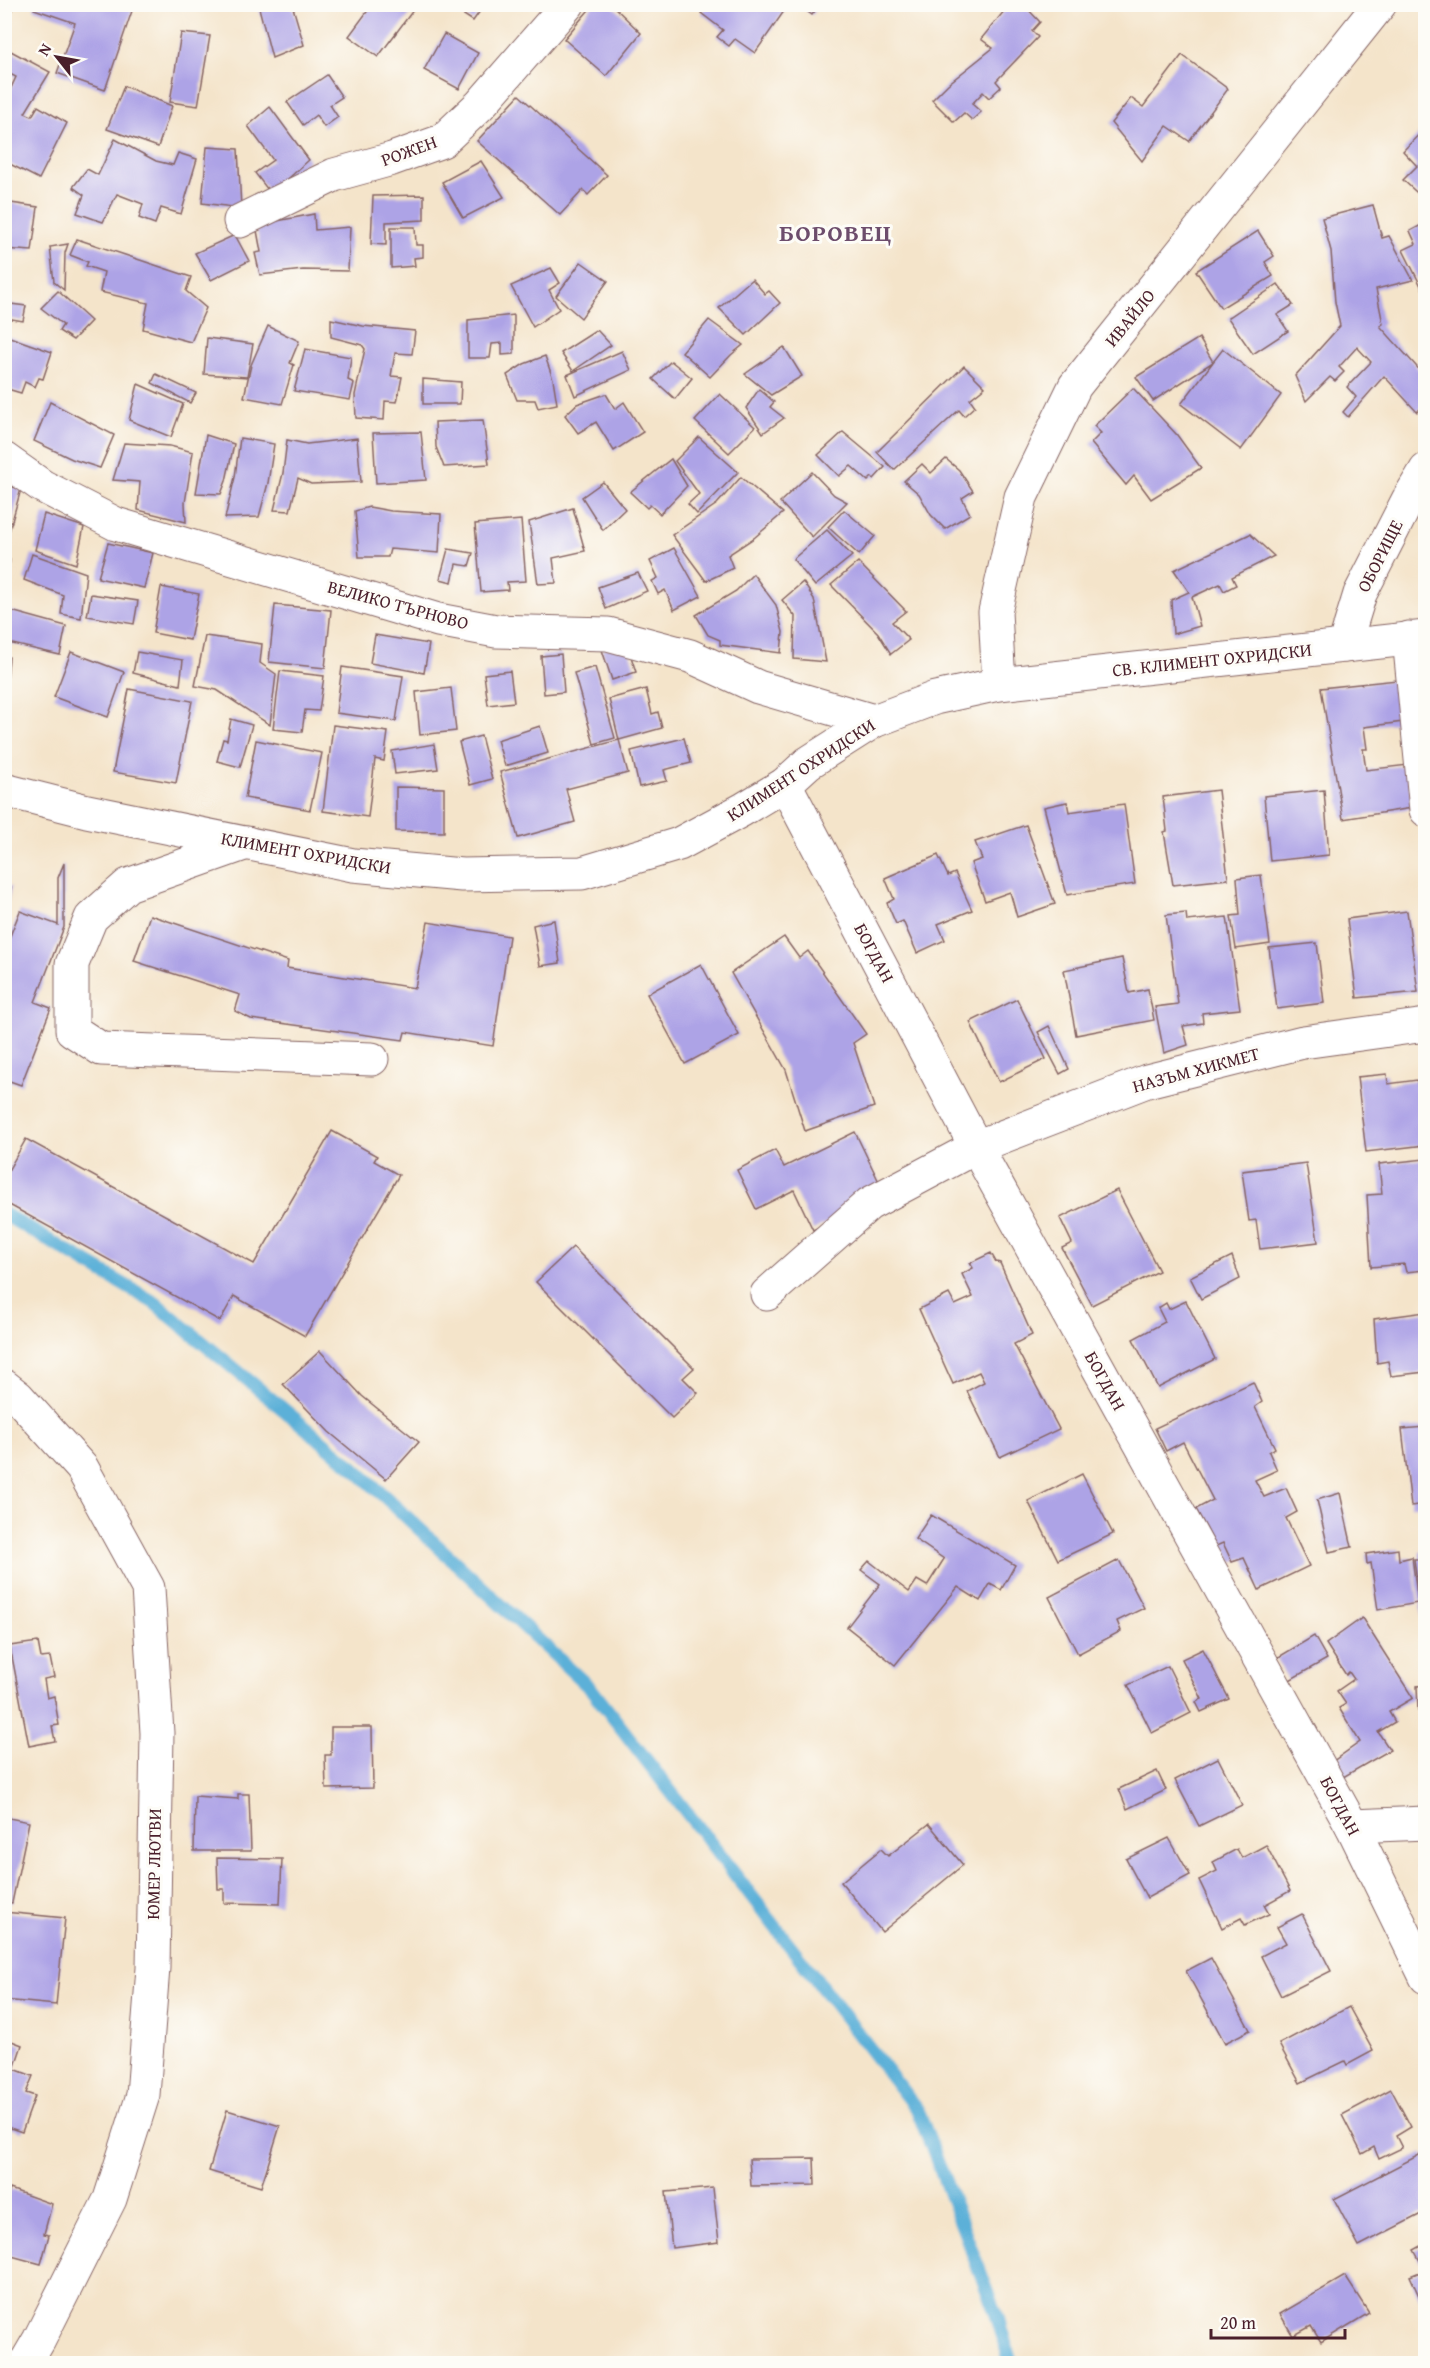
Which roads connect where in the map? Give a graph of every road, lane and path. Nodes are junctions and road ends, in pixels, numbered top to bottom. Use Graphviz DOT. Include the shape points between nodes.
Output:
graph roads {
  1 [pos="568,4"];
  2 [pos="1380,4"];
  3 [pos="240,221"];
  4 [pos="4,459"];
  5 [pos="1425,470"];
  6 [pos="1417,637"];
  7 [pos="1344,646"];
  8 [pos="999,684"];
  9 [pos="874,721"];
  10 [pos="785,784"];
  11 [pos="4,790"];
  12 [pos="1425,810"];
  13 [pos="247,843"];
  14 [pos="1425,1025"];
  15 [pos="372,1059"];
  16 [pos="976,1147"];
  17 [pos="767,1294"];
  18 [pos="4,1386"];
  19 [pos="1425,1823"];
  20 [pos="1352,1826"];
  21 [pos="1425,1977"];
  22 [pos="25,2364"];
  1 -- 3 [label="street, РОЖЕН" via="480,105 442,141 334,175"];
  2 -- 8 [label="street, ИВАЙЛО" via="1076,386 1021,497 994,612"];
  4 -- 9 [label="street, ВЕЛИКО ТЪРНОВО" via="42,486 116,524 438,620 496,631 608,634 690,656 758,687"];
  5 -- 7 [label="street, ОБОРИЩЕ" via="1360,594"];
  6 -- 7 [label="street, СВ. КЛИМЕНТ ОХРИДСКИ"];
  6 -- 12 [label="street"];
  7 -- 8 [label="street, СВ. КЛИМЕНТ ОХРИДСКИ"];
  8 -- 9 [label="street, КЛИМЕНТ ОХРИДСКИ" via="935,698"];
  9 -- 10 [label="street, КЛИМЕНТ ОХРИДСКИ" via="808,763"];
  10 -- 13 [label="street, КЛИМЕНТ ОХРИДСКИ" via="679,844 582,873 462,875 353,865"];
  10 -- 16 [label="street, БОГДАН"];
  11 -- 13 [label="street, КЛИМЕНТ ОХРИДСКИ"];
  13 -- 15 [label="street" via="128,885 91,918 72,964 72,1030 101,1049"];
  14 -- 16 [label="street, НАЗЪМ ХИКМЕТ" via="1303,1042 1147,1081"];
  16 -- 17 [label="street, НАЗЪМ ХИКМЕТ" via="869,1204"];
  16 -- 20 [label="street, БОГДАН"];
  18 -- 22 [label="street, ЮМЕР ЛЮТВИ" via="82,1468 148,1588 157,1733 153,1968 142,2095 110,2199"];
  19 -- 20 [label="street"];
  20 -- 21 [label="street, БОГДАН"];
}
